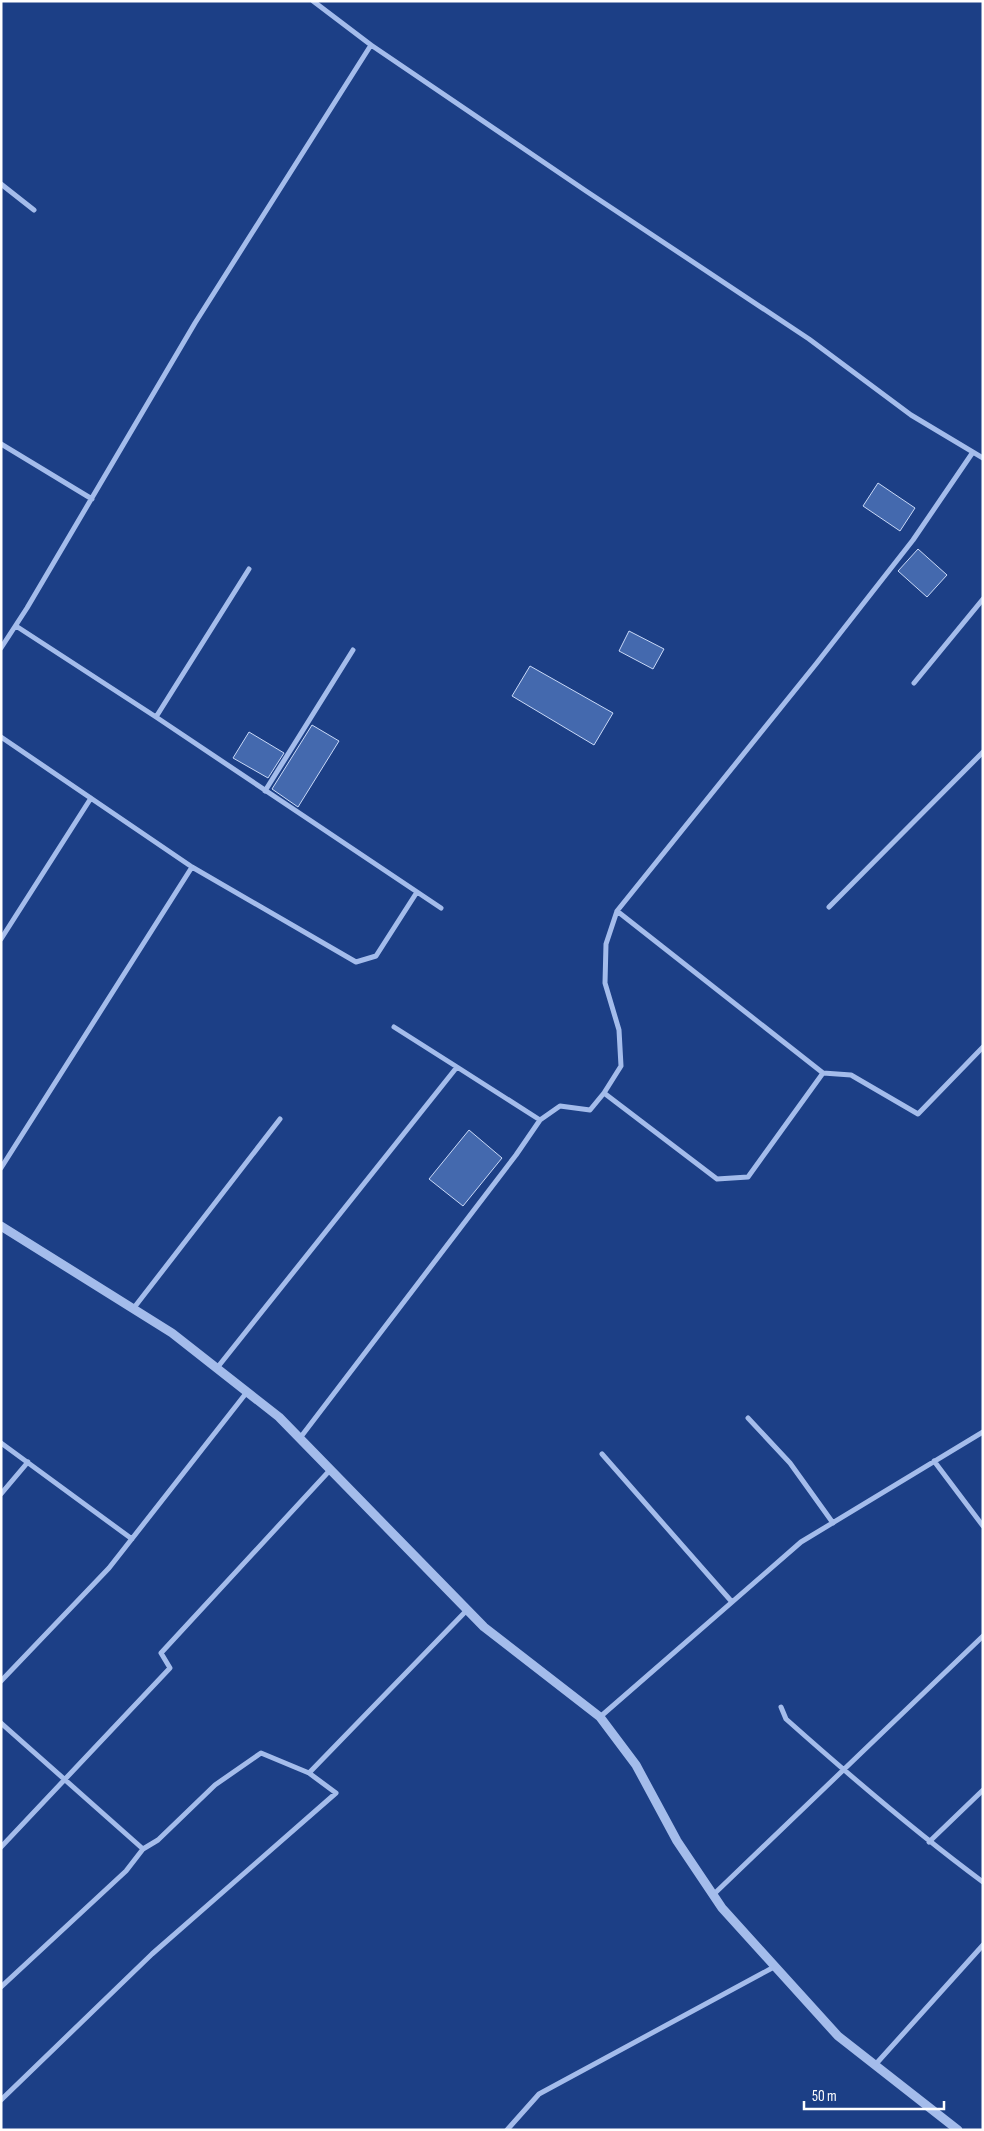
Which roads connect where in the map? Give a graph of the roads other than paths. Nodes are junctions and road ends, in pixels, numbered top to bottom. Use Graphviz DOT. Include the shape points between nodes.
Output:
graph roads {
  1 [pos="313,1"];
  2 [pos="320,3"];
  3 [pos="371,45"];
  4 [pos="1,184"];
  5 [pos="34,210"];
  6 [pos="1,444"];
  7 [pos="973,452"];
  8 [pos="983,458"];
  9 [pos="92,499"];
  10 [pos="249,569"];
  11 [pos="983,599"];
  12 [pos="16,626"];
  13 [pos="1,648"];
  14 [pos="353,650"];
  15 [pos="914,683"];
  16 [pos="156,717"];
  17 [pos="1,737"];
  18 [pos="983,752"];
  19 [pos="265,791"];
  20 [pos="91,798"];
  21 [pos="192,867"];
  22 [pos="417,892"];
  23 [pos="829,907"];
  24 [pos="441,908"];
  25 [pos="617,911"];
  26 [pos="1,939"];
  27 [pos="394,1027"];
  28 [pos="983,1047"];
  29 [pos="457,1067"];
  30 [pos="823,1073"];
  31 [pos="604,1093"];
  32 [pos="280,1119"];
  33 [pos="540,1120"];
  34 [pos="1,1168"];
  35 [pos="1,1226"];
  36 [pos="134,1309"];
  37 [pos="217,1368"];
  38 [pos="247,1392"];
  39 [pos="748,1418"];
  40 [pos="983,1432"];
  41 [pos="300,1438"];
  42 [pos="1,1443"];
  43 [pos="602,1454"];
  44 [pos="934,1461"];
  45 [pos="28,1462"];
  46 [pos="331,1469"];
  47 [pos="1,1494"];
  48 [pos="833,1523"];
  49 [pos="983,1526"];
  50 [pos="132,1539"];
  51 [pos="732,1602"];
  52 [pos="467,1610"];
  53 [pos="983,1636"];
  54 [pos="1,1682"];
  55 [pos="781,1707"];
  56 [pos="600,1717"];
  57 [pos="1,1723"];
  58 [pos="844,1770"];
  59 [pos="310,1773"];
  60 [pos="64,1778"];
  61 [pos="983,1790"];
  62 [pos="929,1842"];
  63 [pos="1,1847"];
  64 [pos="143,1849"];
  65 [pos="983,1882"];
  66 [pos="713,1895"];
  67 [pos="983,1945"];
  68 [pos="774,1966"];
  69 [pos="1,1987"];
  70 [pos="875,2065"];
  71 [pos="1,2100"];
  72 [pos="507,2130"];
  73 [pos="958,2130"];
  1 -- 2 [label="street"];
  2 -- 3 [label="street"];
  3 -- 7 [label="street" via="809,339 911,415"];
  3 -- 9 [label="street" via="195,323"];
  4 -- 5 [label="street"];
  6 -- 9 [label="street"];
  7 -- 8 [label="street"];
  7 -- 25 [label="street" via="913,540"];
  9 -- 12 [label="street"];
  10 -- 16 [label="street"];
  11 -- 15 [label="street"];
  12 -- 13 [label="street"];
  12 -- 16 [label="street"];
  14 -- 19 [label="street"];
  16 -- 19 [label="street"];
  17 -- 20 [label="street"];
  18 -- 23 [label="street"];
  19 -- 22 [label="street"];
  20 -- 21 [label="street"];
  20 -- 26 [label="street"];
  21 -- 22 [label="street" via="356,962 376,956"];
  21 -- 34 [label="street"];
  22 -- 24 [label="street"];
  25 -- 30 [label="street"];
  25 -- 31 [label="street" via="606,944 605,982 619,1030 621,1066"];
  27 -- 29 [label="street"];
  28 -- 30 [label="street" via="918,1114 851,1074"];
  29 -- 33 [label="street"];
  29 -- 37 [label="street"];
  30 -- 31 [label="street" via="748,1177 717,1179"];
  31 -- 33 [label="street" via="590,1110 560,1106"];
  32 -- 36 [label="street"];
  33 -- 41 [label="street"];
  35 -- 36 [label="street"];
  36 -- 37 [label="street"];
  37 -- 38 [label="street"];
  38 -- 41 [label="street" via="280,1417"];
  38 -- 50 [label="street"];
  39 -- 48 [label="street" via="790,1464"];
  40 -- 44 [label="street"];
  41 -- 46 [label="street"];
  42 -- 45 [label="street"];
  43 -- 51 [label="street"];
  44 -- 48 [label="street"];
  44 -- 49 [label="street"];
  45 -- 47 [label="street"];
  45 -- 50 [label="street"];
  46 -- 52 [label="street"];
  46 -- 60 [label="street" via="161,1653 170,1668"];
  48 -- 51 [label="street" via="802,1542"];
  50 -- 54 [label="street" via="109,1568"];
  51 -- 56 [label="street"];
  52 -- 56 [label="street" via="520,1657"];
  52 -- 59 [label="street"];
  53 -- 58 [label="street"];
  55 -- 58 [label="street" via="786,1718"];
  56 -- 66 [label="street" via="636,1765 676,1841"];
  57 -- 60 [label="street"];
  58 -- 62 [label="street"];
  58 -- 66 [label="street"];
  59 -- 64 [label="street" via="261,1752 215,1785 158,1840"];
  59 -- 71 [label="street" via="336,1793 152,1954"];
  60 -- 63 [label="street"];
  60 -- 64 [label="street"];
  61 -- 62 [label="street"];
  62 -- 65 [label="street"];
  64 -- 69 [label="street" via="126,1872"];
  66 -- 68 [label="street"];
  67 -- 70 [label="street"];
  68 -- 70 [label="street" via="838,2036"];
  68 -- 72 [label="street" via="539,2094"];
  70 -- 73 [label="street"];
}
